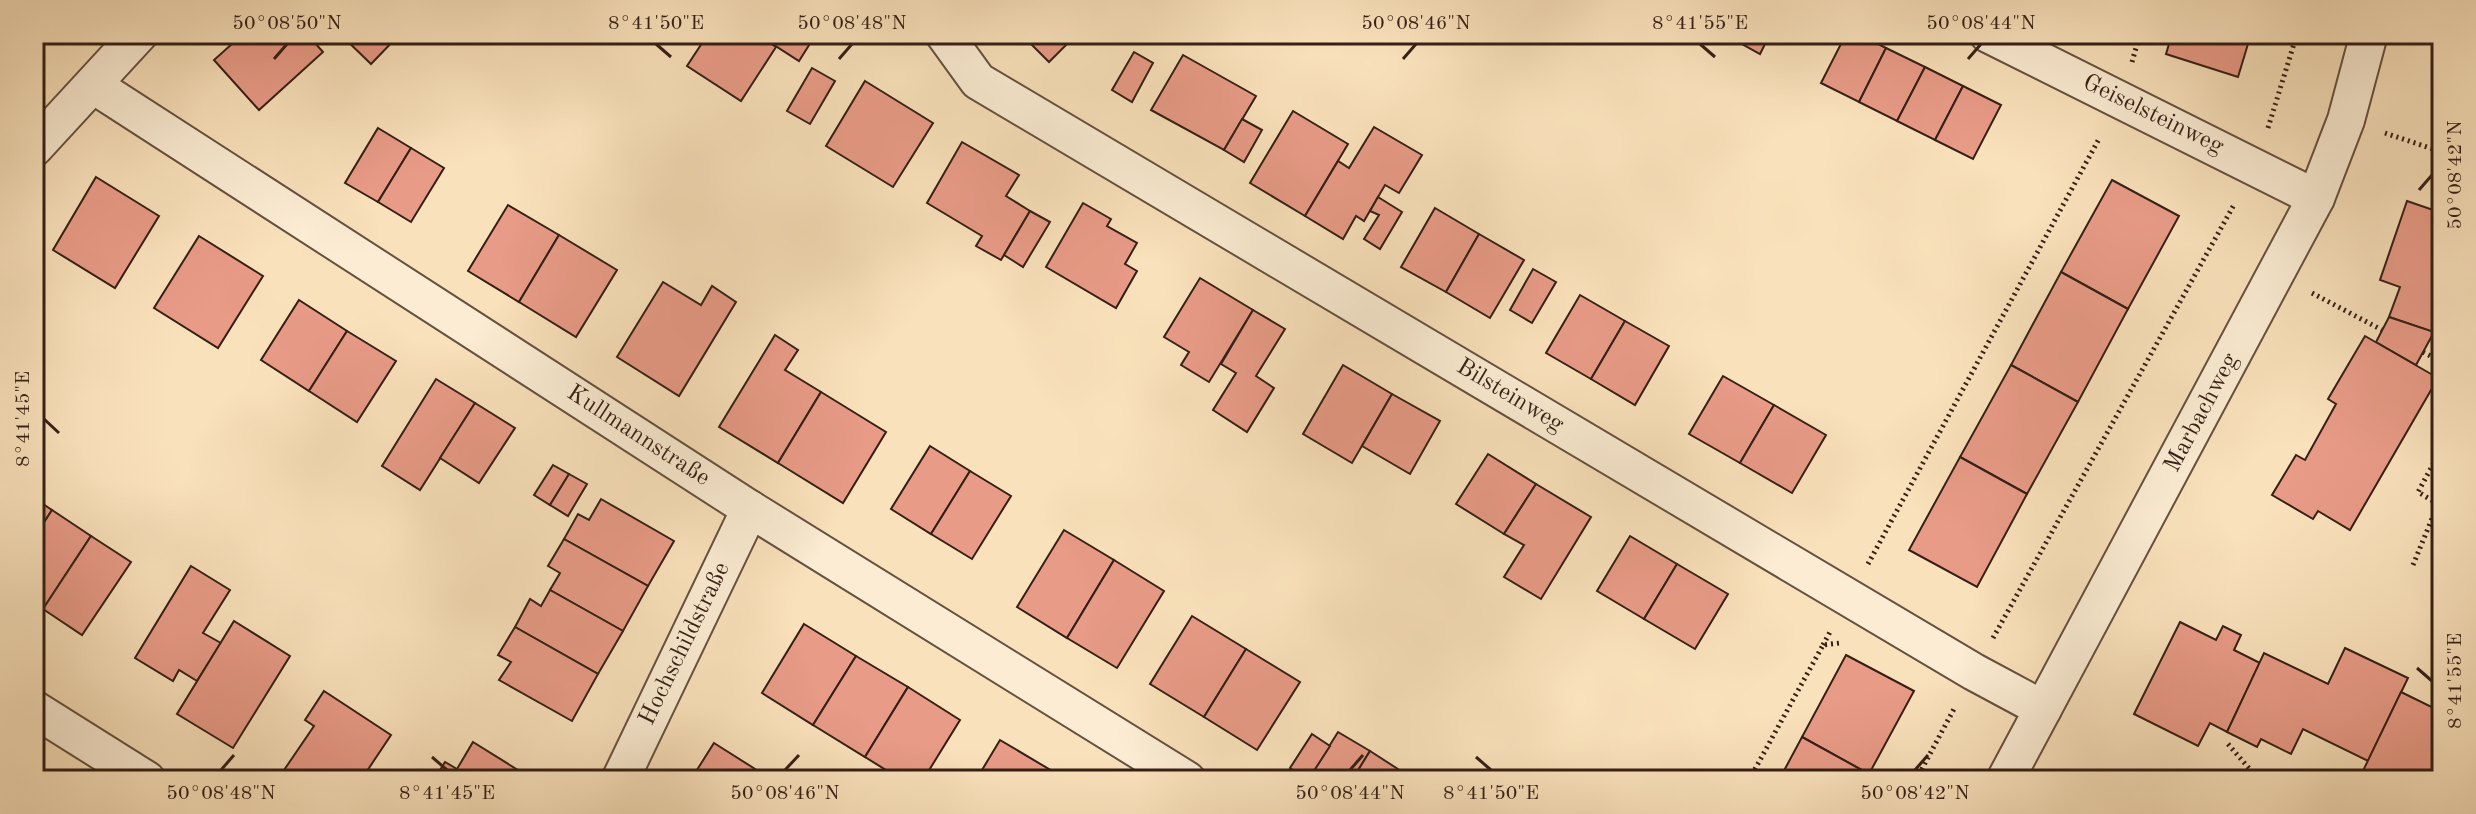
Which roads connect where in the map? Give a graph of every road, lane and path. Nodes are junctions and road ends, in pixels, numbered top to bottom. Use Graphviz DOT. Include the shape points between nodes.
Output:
graph roads {
  1 [pos="139,34"];
  2 [pos="944,34"];
  3 [pos="1988,34"];
  4 [pos="2297,34"];
  5 [pos="2369,34"];
  6 [pos="93,85"];
  7 [pos="2120,100"];
  8 [pos="2346,120"];
  9 [pos="34,148"];
  10 [pos="2442,152"];
  11 [pos="2256,166"];
  12 [pos="2316,198"];
  13 [pos="2276,274"];
  14 [pos="2382,330"];
  15 [pos="2423,352"];
  16 [pos="2442,362"];
  17 [pos="2442,448"];
  18 [pos="2440,506"];
  19 [pos="750,509"];
  20 [pos="2413,565"];
  21 [pos="1858,603"];
  22 [pos="1974,672"];
  23 [pos="34,709"];
  24 [pos="2043,709"];
  25 [pos="2228,744"];
  26 [pos="147,780"];
  27 [pos="620,780"];
  28 [pos="1187,780"];
  29 [pos="1749,780"];
  30 [pos="1916,780"];
  31 [pos="2005,780"];
  32 [pos="2259,780"];
  1 -- 6 [label="street"];
  2 -- 21 [label="street, Bilsteinweg" via="978,81"];
  3 -- 7 [label="street, Geiselsteinweg"];
  4 -- 11 [label="path"];
  5 -- 8 [label="street, Marbachweg"];
  6 -- 9 [label="street"];
  6 -- 19 [label="street, Kullmannstraße"];
  7 -- 11 [label="street, Geiselsteinweg"];
  7 -- 21 [label="path"];
  8 -- 10 [label="path"];
  8 -- 12 [label="street, Marbachweg"];
  11 -- 12 [label="street, Geiselsteinweg"];
  11 -- 22 [label="path"];
  12 -- 13 [label="street, Marbachweg"];
  13 -- 14 [label="path"];
  13 -- 24 [label="street, Marbachweg"];
  15 -- 16 [label="path"];
  17 -- 18 [label="path" via="2418,492"];
  18 -- 20 [label="path"];
  19 -- 27 [label="street, Hochschildstraße"];
  19 -- 28 [label="street, Kullmannstraße"];
  21 -- 22 [label="street, Bilsteinweg"];
  21 -- 29 [label="path" via="1846,643 1823,645"];
  22 -- 24 [label="street, Bilsteinweg"];
  22 -- 30 [label="path"];
  23 -- 26 [label="street"];
  24 -- 31 [label="street, Marbachweg"];
  25 -- 32 [label="path"];
}
